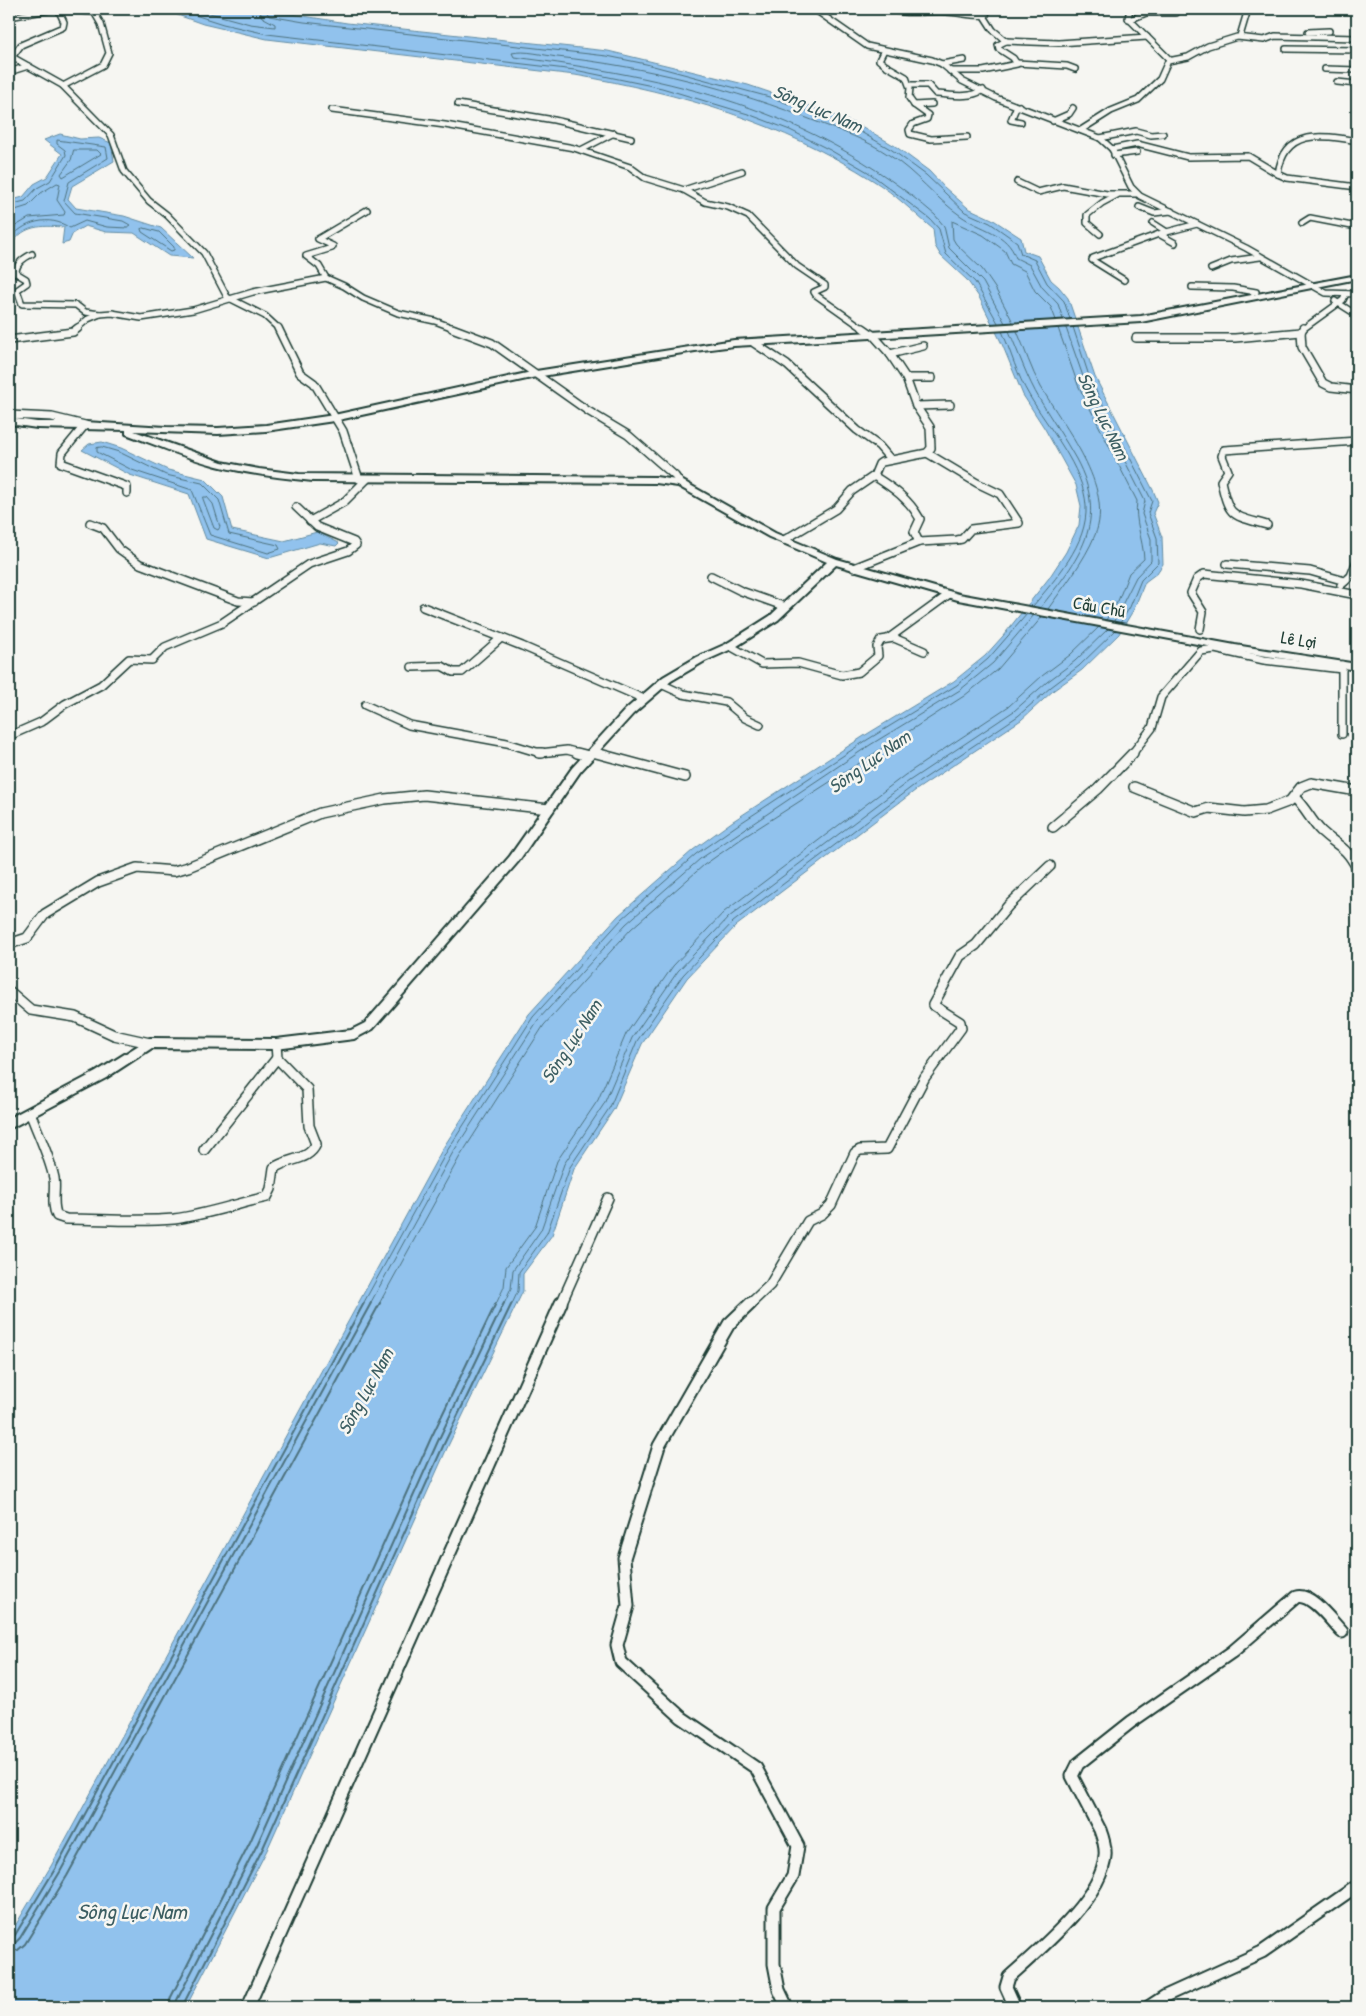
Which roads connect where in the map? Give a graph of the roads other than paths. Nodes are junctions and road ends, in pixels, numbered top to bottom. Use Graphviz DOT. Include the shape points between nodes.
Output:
graph roads {
  1 [pos="56,9"];
  2 [pos="815,9"];
  3 [pos="823,9"];
  4 [pos="848,9"];
  5 [pos="886,9"];
  6 [pos="988,9"];
  7 [pos="1130,9"];
  8 [pos="1248,9"];
  9 [pos="1176,14"];
  10 [pos="984,16"];
  11 [pos="9,17"];
  12 [pos="1130,20"];
  13 [pos="1329,31"];
  14 [pos="1240,36"];
  15 [pos="1281,36"];
  16 [pos="1147,37"];
  17 [pos="1299,37"];
  18 [pos="1357,38"];
  19 [pos="1006,41"];
  20 [pos="1286,49"];
  21 [pos="884,50"];
  22 [pos="1357,50"];
  23 [pos="1311,55"];
  24 [pos="10,57"];
  25 [pos="964,60"];
  26 [pos="1170,60"];
  27 [pos="1017,63"];
  28 [pos="942,64"];
  29 [pos="28,66"];
  30 [pos="1075,69"];
  31 [pos="1325,69"];
  32 [pos="1357,70"];
  33 [pos="950,71"];
  34 [pos="9,72"];
  35 [pos="1337,82"];
  36 [pos="1356,83"];
  37 [pos="911,84"];
  38 [pos="62,85"];
  39 [pos="983,90"];
  40 [pos="458,104"];
  41 [pos="932,104"];
  42 [pos="914,105"];
  43 [pos="1019,106"];
  44 [pos="1073,108"];
  45 [pos="332,110"];
  46 [pos="1053,121"];
  47 [pos="1021,122"];
  48 [pos="1081,130"];
  49 [pos="614,133"];
  50 [pos="1163,134"];
  51 [pos="967,137"];
  52 [pos="631,138"];
  53 [pos="1100,138"];
  54 [pos="1357,141"];
  55 [pos="1188,149"];
  56 [pos="581,150"];
  57 [pos="1113,152"];
  58 [pos="1137,152"];
  59 [pos="1170,152"];
  60 [pos="742,171"];
  61 [pos="1278,174"];
  62 [pos="1017,182"];
  63 [pos="1357,187"];
  64 [pos="684,190"];
  65 [pos="1136,194"];
  66 [pos="1117,195"];
  67 [pos="1139,207"];
  68 [pos="367,210"];
  69 [pos="1171,211"];
  70 [pos="1153,223"];
  71 [pos="1302,223"];
  72 [pos="1197,224"];
  73 [pos="1357,227"];
  74 [pos="1167,232"];
  75 [pos="1100,234"];
  76 [pos="1159,234"];
  77 [pos="1175,243"];
  78 [pos="32,254"];
  79 [pos="1260,257"];
  80 [pos="1211,268"];
  81 [pos="1357,273"];
  82 [pos="326,278"];
  83 [pos="1357,278"];
  84 [pos="1124,280"];
  85 [pos="1308,285"];
  86 [pos="1192,287"];
  87 [pos="1256,292"];
  88 [pos="1326,293"];
  89 [pos="1346,294"];
  90 [pos="1357,294"];
  91 [pos="229,299"];
  92 [pos="1338,304"];
  93 [pos="100,314"];
  94 [pos="1357,315"];
  95 [pos="1124,319"];
  96 [pos="1301,332"];
  97 [pos="873,335"];
  98 [pos="1136,338"];
  99 [pos="9,340"];
  100 [pos="754,343"];
  101 [pos="923,346"];
  102 [pos="890,354"];
  103 [pos="536,374"];
  104 [pos="906,378"];
  105 [pos="932,378"];
  106 [pos="1357,390"];
  107 [pos="950,405"];
  108 [pos="916,406"];
  109 [pos="9,415"];
  110 [pos="334,418"];
  111 [pos="9,421"];
  112 [pos="85,425"];
  113 [pos="114,428"];
  114 [pos="1357,441"];
  115 [pos="927,453"];
  116 [pos="891,460"];
  117 [pos="874,476"];
  118 [pos="363,479"];
  119 [pos="680,483"];
  120 [pos="127,494"];
  121 [pos="296,507"];
  122 [pos="310,521"];
  123 [pos="90,523"];
  124 [pos="1267,525"];
  125 [pos="784,540"];
  126 [pos="919,542"];
  127 [pos="834,561"];
  128 [pos="1357,561"];
  129 [pos="1227,564"];
  130 [pos="854,568"];
  131 [pos="711,576"];
  132 [pos="1345,581"];
  133 [pos="1337,590"];
  134 [pos="1357,595"];
  135 [pos="953,596"];
  136 [pos="255,602"];
  137 [pos="423,607"];
  138 [pos="786,607"];
  139 [pos="1200,629"];
  140 [pos="501,638"];
  141 [pos="889,638"];
  142 [pos="730,646"];
  143 [pos="1235,648"];
  144 [pos="924,650"];
  145 [pos="412,667"];
  146 [pos="1342,667"];
  147 [pos="1357,667"];
  148 [pos="661,684"];
  149 [pos="644,699"];
  150 [pos="365,705"];
  151 [pos="760,725"];
  152 [pos="1342,734"];
  153 [pos="9,736"];
  154 [pos="591,754"];
  155 [pos="685,777"];
  156 [pos="1134,787"];
  157 [pos="1357,791"];
  158 [pos="1294,797"];
  159 [pos="549,809"];
  160 [pos="1053,827"];
  161 [pos="1050,866"];
  162 [pos="1357,868"];
  163 [pos="9,944"];
  164 [pos="9,991"];
  165 [pos="150,1043"];
  166 [pos="276,1044"];
  167 [pos="277,1058"];
  168 [pos="30,1112"];
  169 [pos="9,1124"];
  170 [pos="204,1150"];
  171 [pos="608,1198"];
  172 [pos="1342,1632"];
  173 [pos="1357,1886"];
  174 [pos="248,2007"];
  175 [pos="787,2007"];
  176 [pos="1015,2007"];
  177 [pos="1148,2007"];
  1 -- 11 [label="street"];
  1 -- 24 [label="street" via="64,22 63,27 30,41"];
  1 -- 38 [label="street" via="93,11 109,53 103,65"];
  2 -- 3 [label="street"];
  2 -- 21 [label="street" via="864,44"];
  3 -- 4 [label="street"];
  5 -- 10 [label="street"];
  6 -- 10 [label="street"];
  7 -- 12 [label="street"];
  8 -- 14 [label="street"];
  9 -- 12 [label="street" via="1146,13"];
  10 -- 19 [label="street"];
  12 -- 16 [label="street"];
  13 -- 17 [label="street" via="1302,32"];
  14 -- 15 [label="street" via="1264,40"];
  14 -- 26 [label="street" via="1208,46 1188,57"];
  15 -- 17 [label="street"];
  15 -- 20 [label="street"];
  16 -- 19 [label="street" via="1059,43"];
  16 -- 26 [label="street"];
  17 -- 18 [label="street"];
  19 -- 27 [label="street" via="997,47"];
  20 -- 22 [label="street"];
  20 -- 23 [label="street" via="1289,54"];
  21 -- 28 [label="street" via="924,57"];
  21 -- 37 [label="street" via="879,58 881,63 904,75"];
  24 -- 29 [label="street"];
  25 -- 28 [label="street"];
  26 -- 48 [label="street" via="1160,79 1138,100 1111,111"];
  27 -- 30 [label="street"];
  27 -- 33 [label="street" via="983,71"];
  28 -- 33 [label="street"];
  29 -- 34 [label="street"];
  29 -- 38 [label="street"];
  31 -- 32 [label="street"];
  33 -- 39 [label="street" via="962,81"];
  35 -- 36 [label="street"];
  37 -- 39 [label="street" via="928,85 936,94 966,97 976,96"];
  37 -- 42 [label="street" via="909,98"];
  38 -- 91 [label="street" via="111,135 124,171 149,201 167,214 204,253"];
  39 -- 43 [label="street"];
  40 -- 49 [label="street"];
  41 -- 42 [label="street"];
  42 -- 51 [label="street" via="928,117 913,124 909,132 914,136 935,140 950,136"];
  43 -- 46 [label="street"];
  43 -- 47 [label="street" via="1011,120"];
  44 -- 46 [label="street" via="1069,114"];
  45 -- 56 [label="street" via="428,122"];
  46 -- 48 [label="street"];
  48 -- 53 [label="street"];
  49 -- 52 [label="street"];
  49 -- 56 [label="street"];
  50 -- 53 [label="street" via="1151,136 1136,131"];
  53 -- 57 [label="street"];
  54 -- 61 [label="street" via="1318,135 1304,137 1283,154"];
  55 -- 59 [label="street"];
  56 -- 64 [label="street" via="630,167 645,178"];
  57 -- 58 [label="street"];
  57 -- 59 [label="street" via="1137,144"];
  57 -- 65 [label="street"];
  59 -- 61 [label="street" via="1196,157 1248,156"];
  60 -- 64 [label="street"];
  61 -- 63 [label="street"];
  62 -- 66 [label="street" via="1038,192 1062,186"];
  64 -- 97 [label="street" via="705,202 748,216 796,266 825,284 814,292 816,295"];
  65 -- 66 [label="street"];
  65 -- 69 [label="street"];
  66 -- 75 [label="street" via="1087,215 1087,223"];
  67 -- 69 [label="street" via="1154,212"];
  68 -- 82 [label="street" via="318,239 332,248 306,256 319,266"];
  69 -- 72 [label="street"];
  70 -- 74 [label="street"];
  71 -- 73 [label="street" via="1310,218"];
  72 -- 74 [label="street"];
  72 -- 79 [label="street"];
  74 -- 76 [label="street"];
  76 -- 77 [label="street"];
  76 -- 84 [label="street" via="1093,258"];
  78 -- 93 [label="street" via="22,259 16,269 27,283 17,290 22,304 76,305 85,312"];
  79 -- 80 [label="street"];
  79 -- 85 [label="street"];
  81 -- 85 [label="street"];
  82 -- 91 [label="street"];
  82 -- 103 [label="street" via="398,313 435,321 485,340"];
  83 -- 85 [label="street"];
  85 -- 87 [label="street"];
  85 -- 88 [label="street"];
  85 -- 95 [label="street" via="1141,319"];
  86 -- 87 [label="street"];
  87 -- 95 [label="street"];
  88 -- 89 [label="street"];
  88 -- 92 [label="street"];
  89 -- 90 [label="street"];
  89 -- 92 [label="street"];
  91 -- 93 [label="street" via="201,309 146,318"];
  91 -- 110 [label="street" via="274,323 300,373 314,383"];
  92 -- 94 [label="street"];
  92 -- 96 [label="street"];
  93 -- 99 [label="street" via="73,332"];
  95 -- 97 [label="street"];
  96 -- 98 [label="street" via="1235,338"];
  96 -- 106 [label="street" via="1302,347 1323,384"];
  97 -- 100 [label="street"];
  97 -- 102 [label="street"];
  100 -- 103 [label="street" via="695,348"];
  100 -- 116 [label="street" via="787,365"];
  101 -- 102 [label="street"];
  102 -- 104 [label="street"];
  103 -- 110 [label="street"];
  103 -- 119 [label="street" via="628,435"];
  104 -- 105 [label="street"];
  104 -- 108 [label="street"];
  107 -- 108 [label="street"];
  108 -- 115 [label="street" via="930,427 931,448"];
  109 -- 112 [label="street" via="52,417"];
  110 -- 113 [label="street" via="218,431"];
  110 -- 118 [label="street" via="343,431"];
  111 -- 112 [label="street"];
  112 -- 113 [label="street"];
  112 -- 120 [label="street" via="62,453 61,463 125,486"];
  113 -- 118 [label="street" via="206,460 262,473"];
  114 -- 124 [label="street" via="1224,450 1222,456 1228,471 1221,481 1230,513 1237,518"];
  115 -- 116 [label="street"];
  115 -- 126 [label="street" via="1000,494 1019,523 971,529 958,540"];
  116 -- 117 [label="street" via="879,464"];
  117 -- 125 [label="street" via="852,491 836,509"];
  117 -- 126 [label="street" via="912,504 920,519 914,532"];
  118 -- 119 [label="street" via="656,480"];
  118 -- 122 [label="street" via="344,502"];
  119 -- 125 [label="street, Cầu Chũ"];
  121 -- 122 [label="street"];
  122 -- 136 [label="street" via="356,545 344,554 309,564"];
  123 -- 136 [label="street" via="103,528 119,549 140,564 238,601"];
  125 -- 127 [label="street, Cầu Chũ"];
  126 -- 130 [label="street"];
  127 -- 130 [label="street, Cầu Chũ"];
  127 -- 138 [label="street"];
  128 -- 132 [label="street" via="1351,576"];
  129 -- 132 [label="street" via="1310,571"];
  130 -- 135 [label="street, Cầu Chũ"];
  131 -- 138 [label="street" via="745,593"];
  132 -- 133 [label="street"];
  133 -- 134 [label="street"];
  133 -- 139 [label="street" via="1200,575 1190,593 1203,612"];
  135 -- 141 [label="street"];
  135 -- 143 [label="street, Cầu Chũ"];
  136 -- 153 [label="street" via="222,623 165,647 152,660 129,659 101,685 40,722"];
  137 -- 140 [label="street"];
  138 -- 142 [label="street"];
  140 -- 145 [label="street" via="462,672 453,672 442,666"];
  140 -- 149 [label="street"];
  141 -- 142 [label="street" via="878,642 878,656 865,671 853,675 832,674 800,663 766,665"];
  141 -- 144 [label="street"];
  142 -- 148 [label="street" via="701,659"];
  143 -- 146 [label="street, Lê Lợi"];
  146 -- 147 [label="street, Lê Lợi"];
  146 -- 152 [label="street"];
  146 -- 160 [label="street" via="1238,656 1206,648 1161,697 1152,728 1140,746 1098,789"];
  148 -- 149 [label="street"];
  148 -- 151 [label="street" via="683,694 726,702 745,718"];
  149 -- 154 [label="street"];
  150 -- 154 [label="street" via="409,725 507,742 544,754 562,749"];
  154 -- 155 [label="street"];
  154 -- 159 [label="street"];
  156 -- 158 [label="street" via="1196,812 1209,808 1257,811"];
  157 -- 158 [label="street" via="1311,783 1300,787"];
  158 -- 162 [label="street" via="1321,832 1342,846"];
  159 -- 163 [label="street" via="424,795 385,799 320,813 188,867 174,871 137,868 98,882 45,914 27,938"];
  159 -- 166 [label="street" via="514,859 369,1026 354,1034"];
  161 -- 175 [label="street" via="1008,906 976,945 960,956 951,971 933,1003 960,1022 961,1028 925,1076 887,1149 855,1153 830,1205 822,1214 808,1220 770,1285 729,1324 659,1446 624,1558 628,1606 617,1645 621,1662 681,1718 756,1768 798,1846 793,1876 774,1908 774,1964 779,1990"];
  164 -- 165 [label="street" via="31,1010 75,1017 114,1036"];
  165 -- 166 [label="street"];
  165 -- 168 [label="street"];
  166 -- 167 [label="street"];
  167 -- 168 [label="street" via="306,1089 309,1126 316,1147 307,1156 287,1159 274,1168 267,1197 199,1215 148,1220 66,1219 56,1216 53,1211 53,1169"];
  167 -- 170 [label="street"];
  168 -- 169 [label="street"];
  171 -- 174 [label="street"];
  172 -- 176 [label="street" via="1304,1596 1292,1599 1232,1652 1131,1722 1078,1764 1072,1776 1103,1839 1104,1858 1084,1903 1009,1977 1006,1987"];
  173 -- 177 [label="street" via="1262,1952 1165,1996"];
}
